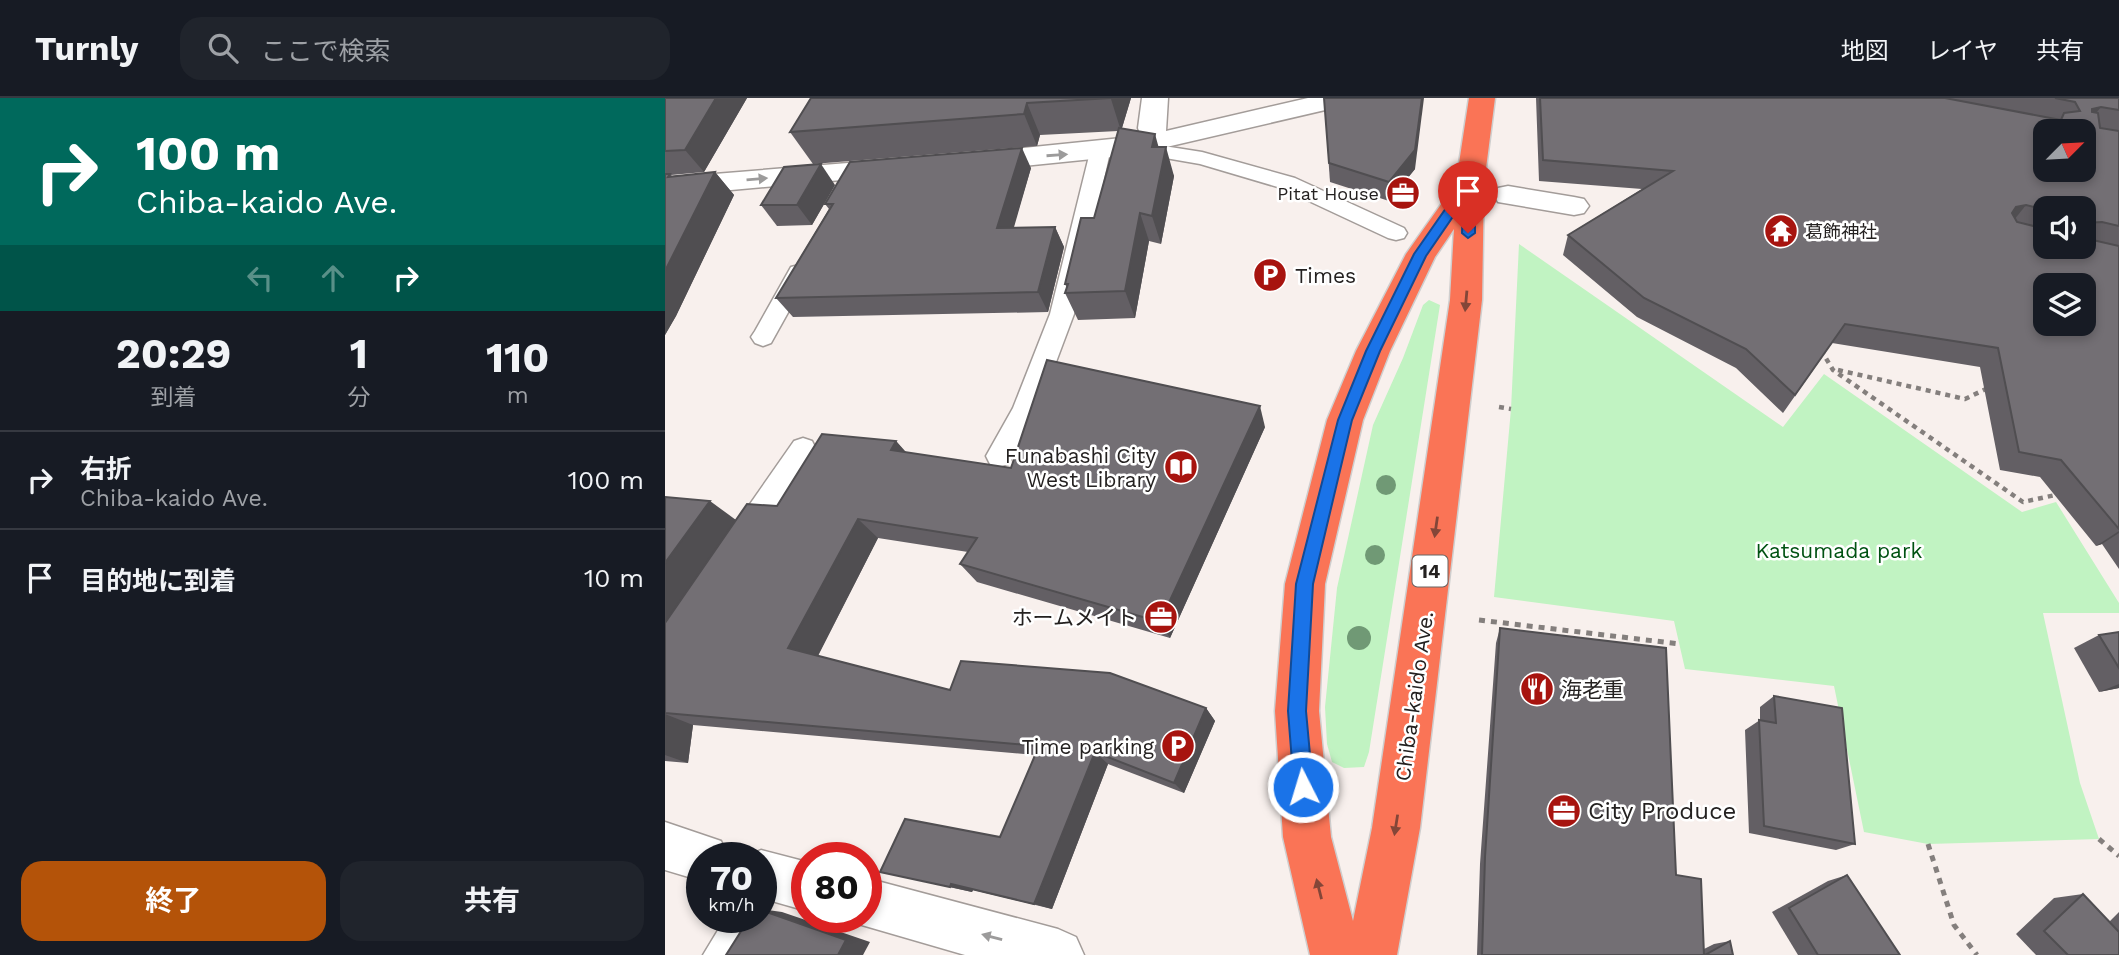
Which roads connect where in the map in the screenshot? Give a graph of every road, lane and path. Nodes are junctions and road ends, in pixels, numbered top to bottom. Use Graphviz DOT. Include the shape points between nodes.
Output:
graph roads {
  1 [pos="1155,98"];
  2 [pos="1342,98"];
  3 [pos="1482,98"];
  4 [pos="1145,144"];
  5 [pos="1100,152"];
  6 [pos="1469,184"];
  7 [pos="665,187"];
  8 [pos="1508,195"];
  9 [pos="1574,206"];
  10 [pos="1396,233"];
  11 [pos="809,254"];
  12 [pos="763,337"];
  13 [pos="1819,348"];
  14 [pos="1833,369"];
  15 [pos="1999,383"];
  16 [pos="803,449"];
  17 [pos="999,456"];
  18 [pos="2063,493"];
  19 [pos="726,563"];
  20 [pos="1479,620"];
  21 [pos="1680,644"];
  22 [pos="2099,839"];
  23 [pos="1928,844"];
  24 [pos="665,846"];
  25 [pos="686,852"];
  26 [pos="2119,856"];
  27 [pos="882,907"];
  28 [pos="736,933"];
  29 [pos="722,955"];
  30 [pos="1058,955"];
  31 [pos="1336,955"];
  32 [pos="1371,955"];
  33 [pos="1977,955"];
  1 -- 4 [label="street"];
  2 -- 4 [label="street"];
  3 -- 6 [label="highway, Chiba-kaido Ave. / 14"];
  4 -- 5 [label="street"];
  4 -- 10 [label="lane" via="1288,183"];
  7 -- 5 [label="street, one-way" via="849,183 937,165"];
  5 -- 17 [label="lane" via="1062,314 1025,410"];
  31 -- 6 [label="highway, Chiba-kaido Ave. / 14, one-way" via="1307,837 1297,711 1304,584 1345,420 1368,362 1421,254"];
  6 -- 32 [label="highway, Chiba-kaido Ave. / 14, one-way" via="1465,313 1396,828"];
  8 -- 9 [label="street"];
  11 -- 12 [label="lane"];
  13 -- 14 [label="path"];
  14 -- 15 [label="path" via="1965,399"];
  14 -- 18 [label="path" via="2023,502"];
  16 -- 19 [label="lane"];
  20 -- 21 [label="path"];
  22 -- 26 [label="path"];
  23 -- 33 [label="path" via="1954,925"];
  24 -- 25 [label="street"];
  30 -- 27 [label="street, one-way"];
  28 -- 29 [label="lane"];
}
